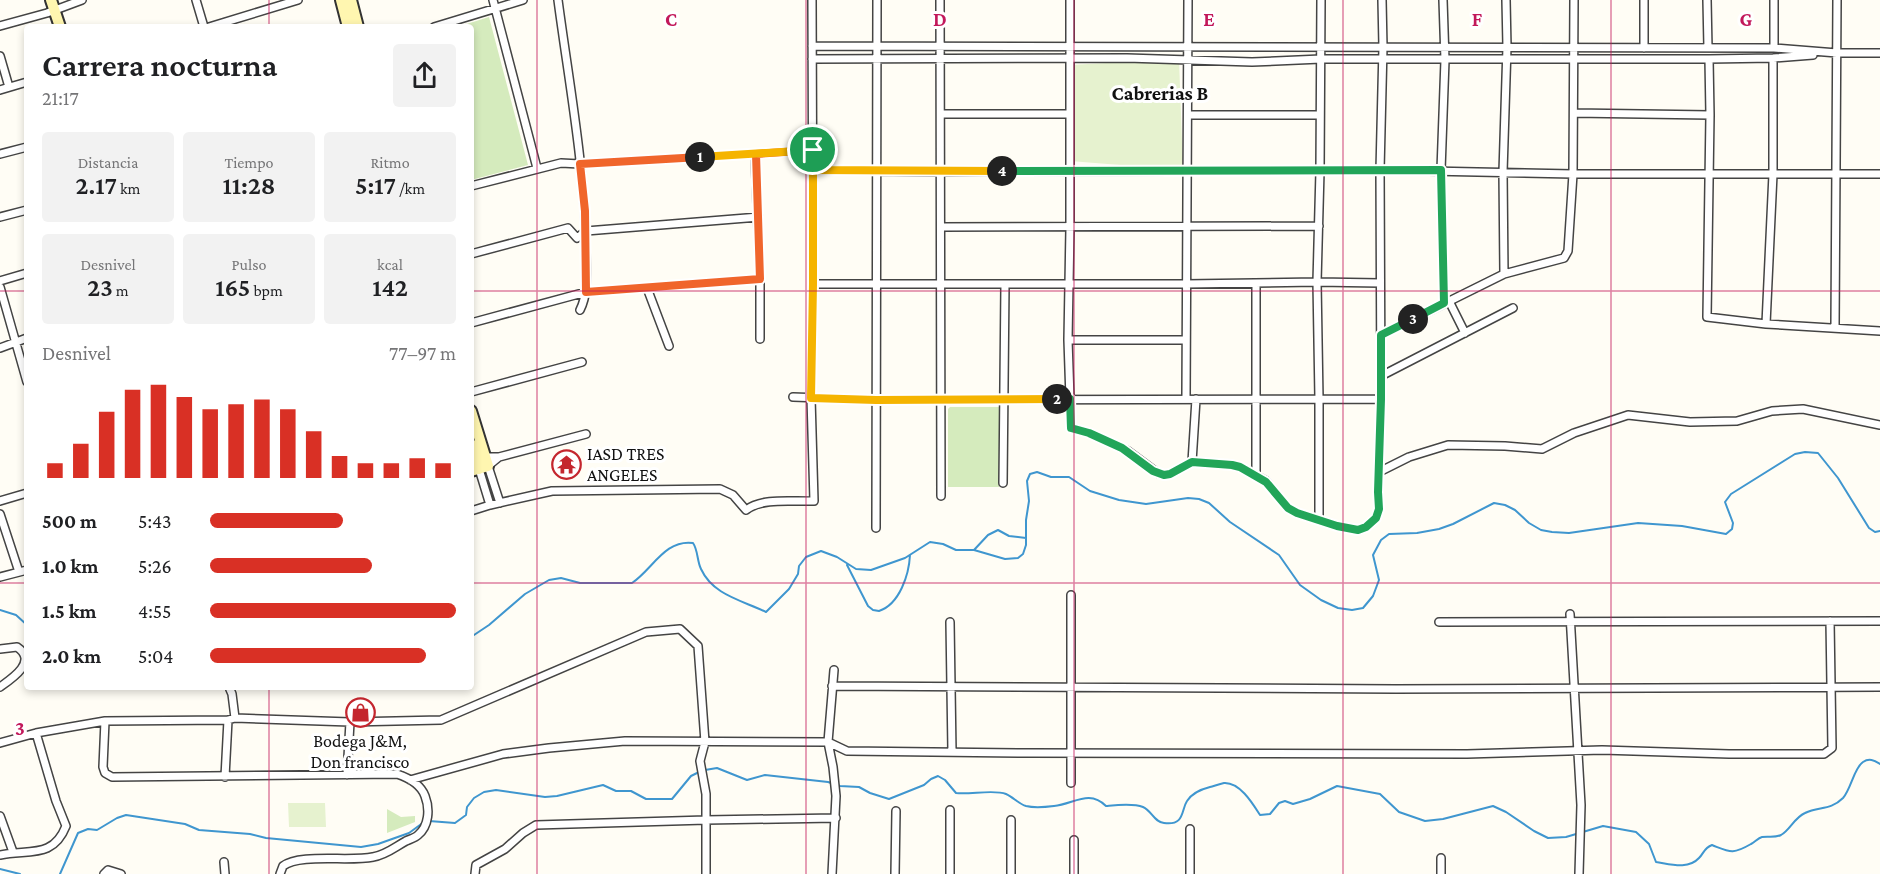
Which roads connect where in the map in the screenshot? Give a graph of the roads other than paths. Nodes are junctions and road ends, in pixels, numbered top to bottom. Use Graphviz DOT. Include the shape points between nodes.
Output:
graph roads {
  1 [pos="82,0"];
  2 [pos="196,0"];
  3 [pos="298,0"];
  4 [pos="341,0"];
  5 [pos="351,0"];
  6 [pos="493,0"];
  7 [pos="523,0"];
  8 [pos="558,0"];
  9 [pos="812,0"];
  10 [pos="877,0"];
  11 [pos="940,0"];
  12 [pos="1070,0"];
  13 [pos="1188,0"];
  14 [pos="1321,0"];
  15 [pos="1382,0"];
  16 [pos="1443,0"];
  17 [pos="1506,0"];
  18 [pos="1574,0"];
  19 [pos="1644,0"];
  20 [pos="1707,0"];
  21 [pos="1774,0"];
  22 [pos="1837,0"];
  23 [pos="52,5"];
  24 [pos="495,9"];
  25 [pos="59,24"];
  26 [pos="203,24"];
  27 [pos="219,24"];
  28 [pos="347,24"];
  29 [pos="357,24"];
  30 [pos="444,24"];
  31 [pos="0,26"];
  32 [pos="812,46"];
  33 [pos="940,46"];
  34 [pos="1070,46"];
  35 [pos="876,47"];
  36 [pos="1188,47"];
  37 [pos="1383,47"];
  38 [pos="1444,47"];
  39 [pos="1321,48"];
  40 [pos="1507,48"];
  41 [pos="1574,48"];
  42 [pos="1644,48"];
  43 [pos="1708,48"];
  44 [pos="1774,48"];
  45 [pos="1837,53"];
  46 [pos="1880,53"];
  47 [pos="0,56"];
  48 [pos="1070,58"];
  49 [pos="1573,58"];
  50 [pos="1773,58"];
  51 [pos="812,59"];
  52 [pos="876,59"];
  53 [pos="940,59"];
  54 [pos="1188,59"];
  55 [pos="1321,59"];
  56 [pos="1506,59"];
  57 [pos="1709,59"];
  58 [pos="1382,60"];
  59 [pos="1444,60"];
  60 [pos="24,83"];
  61 [pos="9,87"];
  62 [pos="0,90"];
  63 [pos="1574,113"];
  64 [pos="941,114"];
  65 [pos="1070,114"];
  66 [pos="1188,115"];
  67 [pos="1320,115"];
  68 [pos="1710,115"];
  69 [pos="24,148"];
  70 [pos="813,150"];
  71 [pos="0,154"];
  72 [pos="756,154"];
  73 [pos="580,164"];
  74 [pos="537,168"];
  75 [pos="813,170"];
  76 [pos="1188,170"];
  77 [pos="1380,170"];
  78 [pos="1441,170"];
  79 [pos="1070,171"];
  80 [pos="1320,171"];
  81 [pos="877,172"];
  82 [pos="942,172"];
  83 [pos="1503,172"];
  84 [pos="1709,173"];
  85 [pos="1836,173"];
  86 [pos="1573,174"];
  87 [pos="1773,174"];
  88 [pos="1880,174"];
  89 [pos="474,185"];
  90 [pos="24,211"];
  91 [pos="0,217"];
  92 [pos="759,217"];
  93 [pos="1319,226"];
  94 [pos="941,227"];
  95 [pos="1188,227"];
  96 [pos="1070,228"];
  97 [pos="586,231"];
  98 [pos="474,254"];
  99 [pos="24,274"];
  100 [pos="1504,274"];
  101 [pos="760,279"];
  102 [pos="0,281"];
  103 [pos="1317,282"];
  104 [pos="1070,283"];
  105 [pos="1256,283"];
  106 [pos="1380,283"];
  107 [pos="813,284"];
  108 [pos="940,284"];
  109 [pos="1005,284"];
  110 [pos="1186,284"];
  111 [pos="877,285"];
  112 [pos="0,287"];
  113 [pos="647,288"];
  114 [pos="586,292"];
  115 [pos="1446,302"];
  116 [pos="1513,308"];
  117 [pos="580,310"];
  118 [pos="474,322"];
  119 [pos="1766,324"];
  120 [pos="1835,327"];
  121 [pos="1880,331"];
  122 [pos="1465,333"];
  123 [pos="1381,335"];
  124 [pos="24,339"];
  125 [pos="760,339"];
  126 [pos="1068,340"];
  127 [pos="1186,340"];
  128 [pos="16,342"];
  129 [pos="669,346"];
  130 [pos="0,348"];
  131 [pos="582,362"];
  132 [pos="24,371"];
  133 [pos="1381,376"];
  134 [pos="474,391"];
  135 [pos="793,398"];
  136 [pos="811,398"];
  137 [pos="1186,398"];
  138 [pos="940,399"];
  139 [pos="1005,399"];
  140 [pos="1070,399"];
  141 [pos="1196,399"];
  142 [pos="1257,399"];
  143 [pos="1319,399"];
  144 [pos="1381,399"];
  145 [pos="876,400"];
  146 [pos="1880,425"];
  147 [pos="474,434"];
  148 [pos="586,434"];
  149 [pos="1192,462"];
  150 [pos="478,464"];
  151 [pos="1379,472"];
  152 [pos="1257,475"];
  153 [pos="1003,483"];
  154 [pos="24,494"];
  155 [pos="941,496"];
  156 [pos="0,501"];
  157 [pos="500,503"];
  158 [pos="490,506"];
  159 [pos="474,510"];
  160 [pos="0,514"];
  161 [pos="1319,519"];
  162 [pos="876,528"];
  163 [pos="24,571"];
  164 [pos="19,572"];
  165 [pos="0,577"];
  166 [pos="1071,595"];
  167 [pos="1570,618"];
  168 [pos="1830,621"];
  169 [pos="1880,621"];
  170 [pos="950,622"];
  171 [pos="1440,622"];
  172 [pos="0,649"];
  173 [pos="24,657"];
  174 [pos="24,664"];
  175 [pos="834,670"];
  176 [pos="832,686"];
  177 [pos="951,686"];
  178 [pos="1071,686"];
  179 [pos="0,687"];
  180 [pos="1880,687"];
  181 [pos="1830,688"];
  182 [pos="1574,689"];
  183 [pos="230,690"];
  184 [pos="232,719"];
  185 [pos="105,721"];
  186 [pos="350,722"];
  187 [pos="36,732"];
  188 [pos="828,741"];
  189 [pos="705,742"];
  190 [pos="0,743"];
  191 [pos="1578,751"];
  192 [pos="952,752"];
  193 [pos="1071,753"];
  194 [pos="346,775"];
  195 [pos="225,777"];
  196 [pos="410,780"];
  197 [pos="1071,783"];
  198 [pos="950,810"];
  199 [pos="896,811"];
  200 [pos="0,816"];
  201 [pos="836,818"];
  202 [pos="706,820"];
  203 [pos="1011,820"];
  204 [pos="1190,829"];
  205 [pos="1074,840"];
  206 [pos="14,852"];
  207 [pos="0,855"];
  208 [pos="1441,858"];
  209 [pos="224,862"];
  210 [pos="104,874"];
  211 [pos="121,874"];
  212 [pos="225,874"];
  213 [pos="280,874"];
  214 [pos="475,874"];
  215 [pos="706,874"];
  216 [pos="832,874"];
  217 [pos="895,874"];
  218 [pos="950,874"];
  219 [pos="1011,874"];
  220 [pos="1074,874"];
  221 [pos="1190,874"];
  222 [pos="1441,874"];
  223 [pos="1579,874"];
  1 -- 23 [label="street"];
  2 -- 26 [label="street"];
  3 -- 27 [label="street"];
  4 -- 28 [label="street"];
  5 -- 29 [label="street"];
  6 -- 24 [label="street"];
  7 -- 24 [label="street"];
  8 -- 73 [label="street"];
  9 -- 32 [label="street"];
  10 -- 35 [label="street"];
  11 -- 33 [label="street"];
  12 -- 34 [label="street"];
  13 -- 36 [label="street"];
  14 -- 39 [label="street"];
  15 -- 37 [label="street"];
  16 -- 38 [label="street"];
  17 -- 40 [label="street"];
  18 -- 41 [label="street"];
  19 -- 42 [label="street"];
  20 -- 43 [label="street"];
  21 -- 44 [label="street"];
  22 -- 45 [label="street"];
  23 -- 25 [label="street"];
  23 -- 31 [label="street"];
  24 -- 30 [label="street"];
  24 -- 74 [label="street"];
  32 -- 35 [label="street"];
  32 -- 51 [label="street"];
  33 -- 34 [label="street"];
  33 -- 35 [label="street"];
  33 -- 53 [label="street"];
  34 -- 36 [label="street"];
  34 -- 48 [label="street"];
  35 -- 52 [label="street"];
  36 -- 39 [label="street"];
  36 -- 54 [label="street"];
  37 -- 38 [label="street"];
  37 -- 39 [label="street"];
  37 -- 58 [label="street"];
  38 -- 40 [label="street"];
  38 -- 59 [label="street"];
  39 -- 55 [label="street"];
  40 -- 41 [label="street"];
  40 -- 56 [label="street"];
  41 -- 42 [label="street"];
  41 -- 49 [label="street"];
  42 -- 43 [label="street"];
  43 -- 44 [label="street"];
  44 -- 45 [label="street"];
  45 -- 46 [label="street"];
  45 -- 50 [label="street"];
  45 -- 85 [label="street"];
  47 -- 61 [label="street"];
  48 -- 53 [label="street"];
  48 -- 54 [label="street"];
  48 -- 65 [label="street"];
  49 -- 56 [label="street"];
  49 -- 57 [label="street"];
  49 -- 63 [label="street"];
  50 -- 57 [label="street"];
  50 -- 87 [label="street"];
  51 -- 52 [label="street"];
  51 -- 70 [label="street"];
  52 -- 53 [label="street"];
  52 -- 81 [label="street"];
  53 -- 64 [label="street"];
  54 -- 55 [label="street"];
  54 -- 66 [label="street"];
  55 -- 58 [label="street"];
  55 -- 67 [label="street"];
  56 -- 59 [label="street"];
  56 -- 83 [label="street"];
  57 -- 68 [label="street"];
  58 -- 59 [label="street"];
  58 -- 77 [label="street"];
  59 -- 78 [label="street"];
  60 -- 61 [label="street"];
  61 -- 62 [label="street"];
  63 -- 68 [label="street"];
  63 -- 86 [label="street"];
  64 -- 65 [label="street"];
  64 -- 82 [label="street"];
  65 -- 79 [label="street"];
  66 -- 67 [label="street"];
  66 -- 76 [label="street"];
  67 -- 80 [label="street"];
  68 -- 84 [label="street"];
  69 -- 71 [label="street"];
  70 -- 72 [label="street"];
  70 -- 75 [label="street"];
  72 -- 73 [label="street"];
  72 -- 92 [label="street"];
  73 -- 74 [label="street"];
  73 -- 97 [label="street"];
  74 -- 89 [label="street"];
  75 -- 81 [label="street"];
  75 -- 107 [label="street"];
  76 -- 79 [label="street"];
  76 -- 80 [label="street"];
  76 -- 95 [label="street"];
  77 -- 78 [label="street"];
  77 -- 80 [label="street"];
  77 -- 106 [label="street"];
  78 -- 83 [label="street"];
  78 -- 115 [label="street"];
  79 -- 82 [label="street"];
  79 -- 96 [label="street"];
  80 -- 93 [label="street"];
  81 -- 82 [label="street"];
  81 -- 111 [label="street"];
  82 -- 94 [label="street"];
  83 -- 86 [label="street"];
  83 -- 100 [label="street"];
  84 -- 86 [label="street"];
  84 -- 87 [label="street"];
  84 -- 119 [label="street" via="1707,317"];
  85 -- 87 [label="street"];
  85 -- 88 [label="street"];
  85 -- 120 [label="street"];
  86 -- 100 [label="street" via="1568,251 1564,258"];
  87 -- 119 [label="street"];
  90 -- 91 [label="street"];
  92 -- 97 [label="street"];
  92 -- 101 [label="street"];
  93 -- 95 [label="street"];
  93 -- 103 [label="street"];
  94 -- 96 [label="street"];
  94 -- 108 [label="street"];
  95 -- 96 [label="street"];
  95 -- 110 [label="street"];
  96 -- 104 [label="street"];
  97 -- 98 [label="street" via="577,238 568,228"];
  97 -- 114 [label="street"];
  99 -- 102 [label="street"];
  100 -- 115 [label="street"];
  101 -- 113 [label="street"];
  101 -- 125 [label="street"];
  103 -- 105 [label="street"];
  103 -- 106 [label="street"];
  103 -- 143 [label="street"];
  104 -- 109 [label="street"];
  104 -- 110 [label="street"];
  104 -- 126 [label="street"];
  105 -- 110 [label="street"];
  105 -- 142 [label="street"];
  106 -- 123 [label="street"];
  107 -- 111 [label="street"];
  107 -- 136 [label="street"];
  108 -- 109 [label="street"];
  108 -- 111 [label="street"];
  108 -- 138 [label="street"];
  109 -- 139 [label="street"];
  110 -- 127 [label="street"];
  111 -- 145 [label="street"];
  112 -- 128 [label="street"];
  113 -- 114 [label="street"];
  113 -- 129 [label="street"];
  114 -- 117 [label="street"];
  114 -- 118 [label="street"];
  115 -- 122 [label="street"];
  115 -- 123 [label="street"];
  116 -- 122 [label="street"];
  119 -- 120 [label="street"];
  120 -- 121 [label="street"];
  122 -- 133 [label="street"];
  123 -- 133 [label="street"];
  124 -- 128 [label="street"];
  126 -- 127 [label="street"];
  126 -- 140 [label="street"];
  127 -- 137 [label="street"];
  128 -- 130 [label="street"];
  128 -- 132 [label="street"];
  131 -- 134 [label="street"];
  133 -- 144 [label="street"];
  135 -- 136 [label="street"];
  136 -- 145 [label="street"];
  136 -- 157 [label="street" via="814,501 761,502 746,510 733,495 720,489 552,490"];
  137 -- 140 [label="street"];
  137 -- 141 [label="street"];
  138 -- 139 [label="street"];
  138 -- 145 [label="street"];
  138 -- 155 [label="street"];
  139 -- 140 [label="street"];
  139 -- 153 [label="street"];
  140 -- 149 [label="street" via="1071,428 1128,451 1153,471 1170,474"];
  141 -- 142 [label="street"];
  141 -- 149 [label="street"];
  142 -- 143 [label="street"];
  142 -- 152 [label="street"];
  143 -- 144 [label="street"];
  143 -- 161 [label="street"];
  144 -- 151 [label="street"];
  145 -- 162 [label="street"];
  146 -- 151 [label="street" via="1803,409 1772,411 1737,421 1690,422 1628,416 1574,433 1542,449 1448,445"];
  147 -- 150 [label="street"];
  148 -- 150 [label="street"];
  149 -- 152 [label="street" via="1232,465"];
  150 -- 157 [label="street"];
  150 -- 158 [label="street"];
  151 -- 161 [label="street" via="1379,509 1372,523 1358,530"];
  152 -- 161 [label="street" via="1288,508"];
  154 -- 156 [label="street"];
  157 -- 158 [label="street"];
  158 -- 159 [label="street"];
  160 -- 164 [label="street"];
  163 -- 164 [label="street"];
  164 -- 165 [label="street"];
  166 -- 178 [label="street"];
  167 -- 168 [label="street"];
  167 -- 171 [label="street"];
  167 -- 182 [label="street"];
  168 -- 169 [label="street"];
  168 -- 181 [label="street"];
  170 -- 177 [label="street"];
  172 -- 173 [label="street" via="16,647"];
  174 -- 179 [label="street" via="16,676"];
  175 -- 176 [label="street"];
  176 -- 177 [label="street"];
  176 -- 188 [label="street"];
  177 -- 178 [label="street"];
  177 -- 192 [label="street"];
  178 -- 182 [label="street"];
  178 -- 193 [label="street"];
  180 -- 181 [label="street"];
  181 -- 182 [label="street"];
  181 -- 191 [label="street" via="1832,748 1824,753"];
  182 -- 191 [label="street"];
  183 -- 184 [label="street"];
  184 -- 185 [label="street"];
  184 -- 186 [label="street"];
  184 -- 195 [label="street"];
  185 -- 187 [label="street"];
  185 -- 195 [label="street" via="103,767 112,777"];
  186 -- 189 [label="street" via="441,720 646,632 680,629 698,646"];
  186 -- 194 [label="street"];
  187 -- 190 [label="street"];
  187 -- 206 [label="street" via="66,826 46,850"];
  188 -- 189 [label="street"];
  188 -- 192 [label="street" via="847,751"];
  188 -- 201 [label="street"];
  189 -- 196 [label="street" via="625,741 526,751"];
  189 -- 202 [label="street" via="700,760"];
  191 -- 193 [label="street"];
  191 -- 223 [label="street"];
  192 -- 193 [label="street"];
  193 -- 197 [label="street"];
  194 -- 195 [label="street"];
  194 -- 196 [label="street" via="398,774"];
  196 -- 213 [label="street" via="423,791 428,810 425,826 418,835 373,857 295,860 283,866"];
  198 -- 218 [label="street"];
  199 -- 217 [label="street"];
  200 -- 206 [label="street"];
  201 -- 202 [label="street"];
  201 -- 216 [label="street"];
  202 -- 214 [label="street" via="536,825 476,865"];
  202 -- 215 [label="street"];
  203 -- 219 [label="street"];
  204 -- 221 [label="street"];
  205 -- 220 [label="street"];
  206 -- 207 [label="street"];
  208 -- 222 [label="street"];
  209 -- 212 [label="street"];
  210 -- 211 [label="street" via="108,870"];
}
